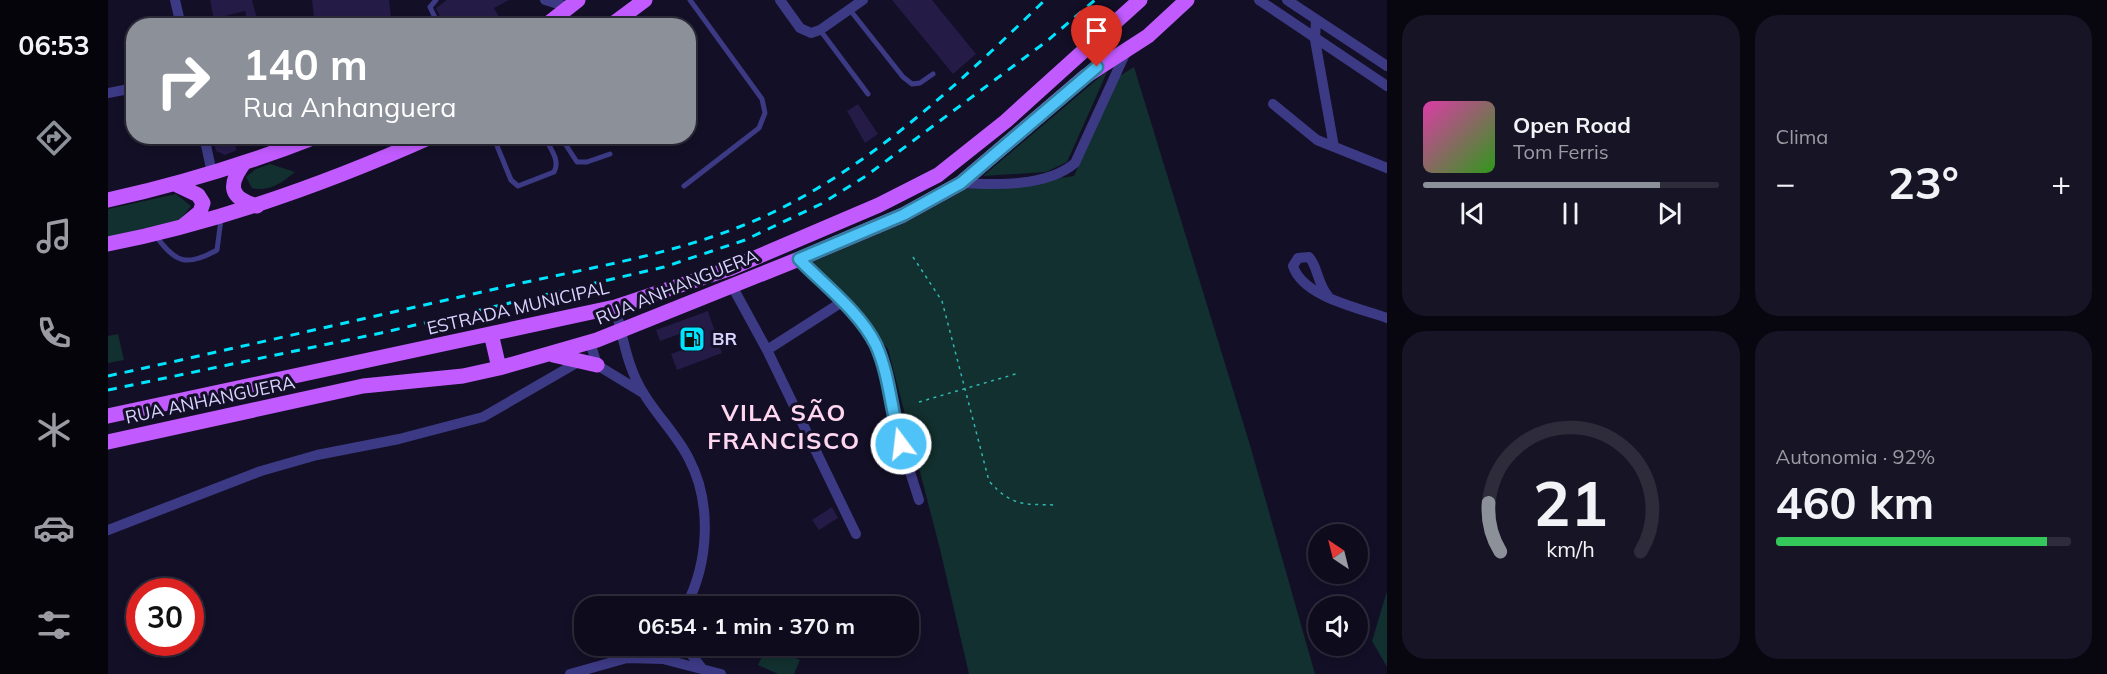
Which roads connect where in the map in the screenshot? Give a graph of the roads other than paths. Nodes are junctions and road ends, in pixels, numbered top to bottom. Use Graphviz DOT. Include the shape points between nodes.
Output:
graph roads {
  1 [pos="175,0"];
  2 [pos="436,0"];
  3 [pos="545,0"];
  4 [pos="645,0"];
  5 [pos="690,0"];
  6 [pos="780,0"];
  7 [pos="863,0"];
  8 [pos="1140,0"];
  9 [pos="1187,0"];
  10 [pos="1259,0"];
  11 [pos="1287,0"];
  12 [pos="573,4"];
  13 [pos="850,9"];
  14 [pos="179,18"];
  15 [pos="434,18"];
  16 [pos="555,18"];
  17 [pos="621,18"];
  18 [pos="1316,19"];
  19 [pos="820,30"];
  20 [pos="1315,40"];
  21 [pos="1126,52"];
  22 [pos="1387,66"];
  23 [pos="933,74"];
  24 [pos="1387,86"];
  25 [pos="126,90"];
  26 [pos="108,93"];
  27 [pos="868,94"];
  28 [pos="1273,104"];
  29 [pos="206,144"];
  30 [pos="296,144"];
  31 [pos="413,144"];
  32 [pos="496,144"];
  33 [pos="548,144"];
  34 [pos="565,144"];
  35 [pos="1334,147"];
  36 [pos="610,154"];
  37 [pos="244,163"];
  38 [pos="1387,168"];
  39 [pos="212,173"];
  40 [pos="961,183"];
  41 [pos="177,185"];
  42 [pos="684,186"];
  43 [pos="108,200"];
  44 [pos="257,206"];
  45 [pos="221,218"];
  46 [pos="178,230"];
  47 [pos="156,235"];
  48 [pos="108,244"];
  49 [pos="799,259"];
  50 [pos="732,286"];
  51 [pos="1328,296"];
  52 [pos="842,302"];
  53 [pos="609,308"];
  54 [pos="1387,318"];
  55 [pos="549,322"];
  56 [pos="621,330"];
  57 [pos="594,341"];
  58 [pos="494,342"];
  59 [pos="767,350"];
  60 [pos="550,354"];
  61 [pos="580,361"];
  62 [pos="353,364"];
  63 [pos="597,365"];
  64 [pos="499,368"];
  65 [pos="643,394"];
  66 [pos="108,416"];
  67 [pos="108,442"];
  68 [pos="919,500"];
  69 [pos="108,530"];
  70 [pos="856,534"];
  71 [pos="690,596"];
  72 [pos="630,656"];
  73 [pos="692,656"];
  74 [pos="627,658"];
  75 [pos="701,667"];
  76 [pos="570,674"];
  77 [pos="721,674"];
  1 -- 14 [label="street"];
  2 -- 15 [label="lane" via="430,7"];
  3 -- 12 [label="street"];
  4 -- 17 [label="main road"];
  5 -- 42 [label="lane" via="762,99 765,113 759,128"];
  6 -- 19 [label="street" via="800,28 812,33"];
  7 -- 13 [label="street"];
  8 -- 53 [label="main road, ESTRADA MUNICIPAL" via="1006,121 938,175 879,205 729,269"];
  9 -- 21 [label="main road, RUA ANHANGUERA" via="1160,27"];
  10 -- 20 [label="street"];
  11 -- 18 [label="street"];
  12 -- 16 [label="main road"];
  13 -- 19 [label="street"];
  13 -- 23 [label="lane" via="903,77 912,84"];
  18 -- 20 [label="street"];
  18 -- 22 [label="street"];
  19 -- 27 [label="lane"];
  20 -- 24 [label="street"];
  20 -- 35 [label="street"];
  21 -- 40 [label="main road, RUA ANHANGUERA" via="1086,76"];
  21 -- 40 [label="street" via="1075,163 1067,170 1035,180"];
  25 -- 26 [label="street"];
  28 -- 35 [label="street" via="1317,140"];
  29 -- 39 [label="street"];
  30 -- 37 [label="main road"];
  31 -- 44 [label="main road"];
  32 -- 33 [label="lane" via="511,180 518,186 557,168"];
  34 -- 36 [label="lane" via="577,162"];
  35 -- 38 [label="street"];
  37 -- 39 [label="main road"];
  37 -- 44 [label="main road" via="234,179 234,192 241,201"];
  39 -- 41 [label="main road"];
  40 -- 49 [label="main road, RUA ANHANGUERA" via="903,215"];
  41 -- 43 [label="main road"];
  41 -- 46 [label="main road" via="198,195 203,204 194,218"];
  44 -- 45 [label="main road"];
  45 -- 46 [label="main road"];
  45 -- 47 [label="lane" via="217,250 198,259 175,258"];
  46 -- 47 [label="main road"];
  47 -- 48 [label="main road"];
  49 -- 50 [label="main road, RUA ANHANGUERA"];
  49 -- 52 [label="street"];
  50 -- 56 [label="main road, RUA ANHANGUERA"];
  50 -- 59 [label="street"];
  51 -- 54 [label="street"];
  52 -- 59 [label="street"];
  52 -- 68 [label="street" via="875,343"];
  53 -- 55 [label="main road, ESTRADA MUNICIPAL"];
  53 -- 56 [label="street"];
  53 -- 57 [label="main road" via="604,332"];
  55 -- 58 [label="main road"];
  55 -- 62 [label="main road, ESTRADA MUNICIPAL"];
  56 -- 57 [label="main road, RUA ANHANGUERA"];
  56 -- 65 [label="street"];
  57 -- 60 [label="main road, RUA ANHANGUERA"];
  57 -- 63 [label="street"];
  58 -- 62 [label="main road" via="380,364"];
  58 -- 64 [label="main road"];
  59 -- 70 [label="street"];
  60 -- 61 [label="main road"];
  60 -- 64 [label="main road, RUA ANHANGUERA"];
  61 -- 63 [label="main road"];
  61 -- 69 [label="street" via="483,417 261,471"];
  62 -- 66 [label="main road, ESTRADA MUNICIPAL"];
  63 -- 65 [label="street"];
  64 -- 67 [label="main road, RUA ANHANGUERA" via="363,386"];
  65 -- 71 [label="street" via="689,458 703,494 703,553"];
  72 -- 74 [label="street"];
  73 -- 75 [label="street"];
  74 -- 75 [label="street" via="663,659"];
  74 -- 76 [label="street"];
  75 -- 77 [label="street"];
}
